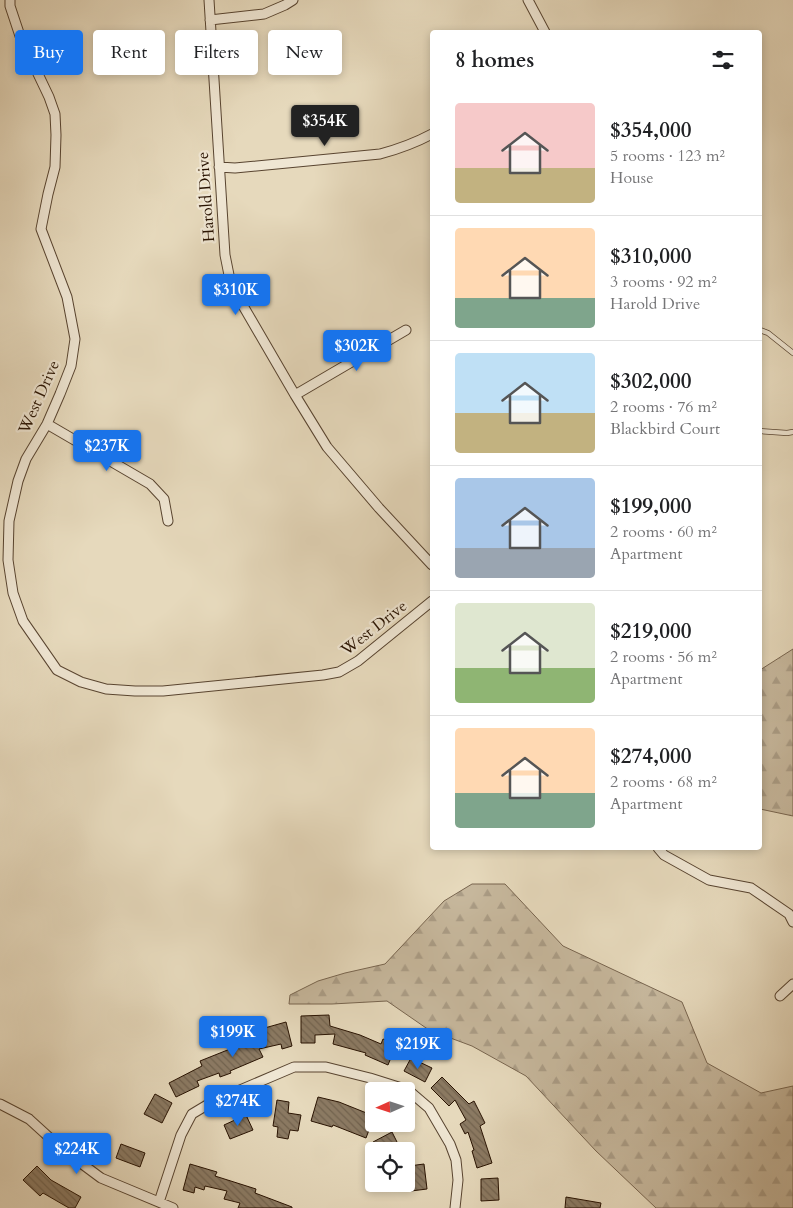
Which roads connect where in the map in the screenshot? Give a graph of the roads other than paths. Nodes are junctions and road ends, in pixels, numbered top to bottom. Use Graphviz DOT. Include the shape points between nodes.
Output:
graph roads {
  1 [pos="10,0"];
  2 [pos="209,0"];
  3 [pos="293,0"];
  4 [pos="528,0"];
  5 [pos="210,20"];
  6 [pos="544,30"];
  7 [pos="430,135"];
  8 [pos="220,167"];
  9 [pos="406,330"];
  10 [pos="762,331"];
  11 [pos="793,353"];
  12 [pos="295,395"];
  13 [pos="47,424"];
  14 [pos="762,431"];
  15 [pos="793,432"];
  16 [pos="168,521"];
  17 [pos="430,563"];
  18 [pos="430,602"];
  19 [pos="660,850"];
  20 [pos="793,922"];
  21 [pos="793,984"];
  22 [pos="780,996"];
  23 [pos="0,1104"];
  24 [pos="159,1202"];
  25 [pos="173,1208"];
  26 [pos="455,1208"];
  1 -- 13 [label="street, West Drive" via="20,36 55,114 55,167 41,229 67,297 75,339 70,366"];
  2 -- 5 [label="street, Harold Drive"];
  3 -- 5 [label="street" via="264,14"];
  4 -- 6 [label="street"];
  5 -- 8 [label="street, Harold Drive"];
  7 -- 8 [label="street" via="380,154"];
  8 -- 12 [label="street, Harold Drive" via="225,255 231,285"];
  9 -- 12 [label="street"];
  10 -- 11 [label="lane"];
  12 -- 17 [label="street, Harold Drive" via="327,447"];
  13 -- 16 [label="street" via="150,484 164,499"];
  13 -- 18 [label="street, West Drive" via="26,459 18,481 10,521 8,560 13,593 23,621 57,670 81,682 106,689 163,691 339,672 358,661"];
  14 -- 15 [label="lane"];
  19 -- 20 [label="street" via="709,880 751,888 789,914"];
  21 -- 22 [label="street"];
  23 -- 24 [label="street" via="29,1119 101,1178"];
  24 -- 25 [label="street"];
  24 -- 26 [label="street" via="180,1135 192,1114 212,1102 294,1068 326,1067 408,1090 429,1108 456,1160"];
}
